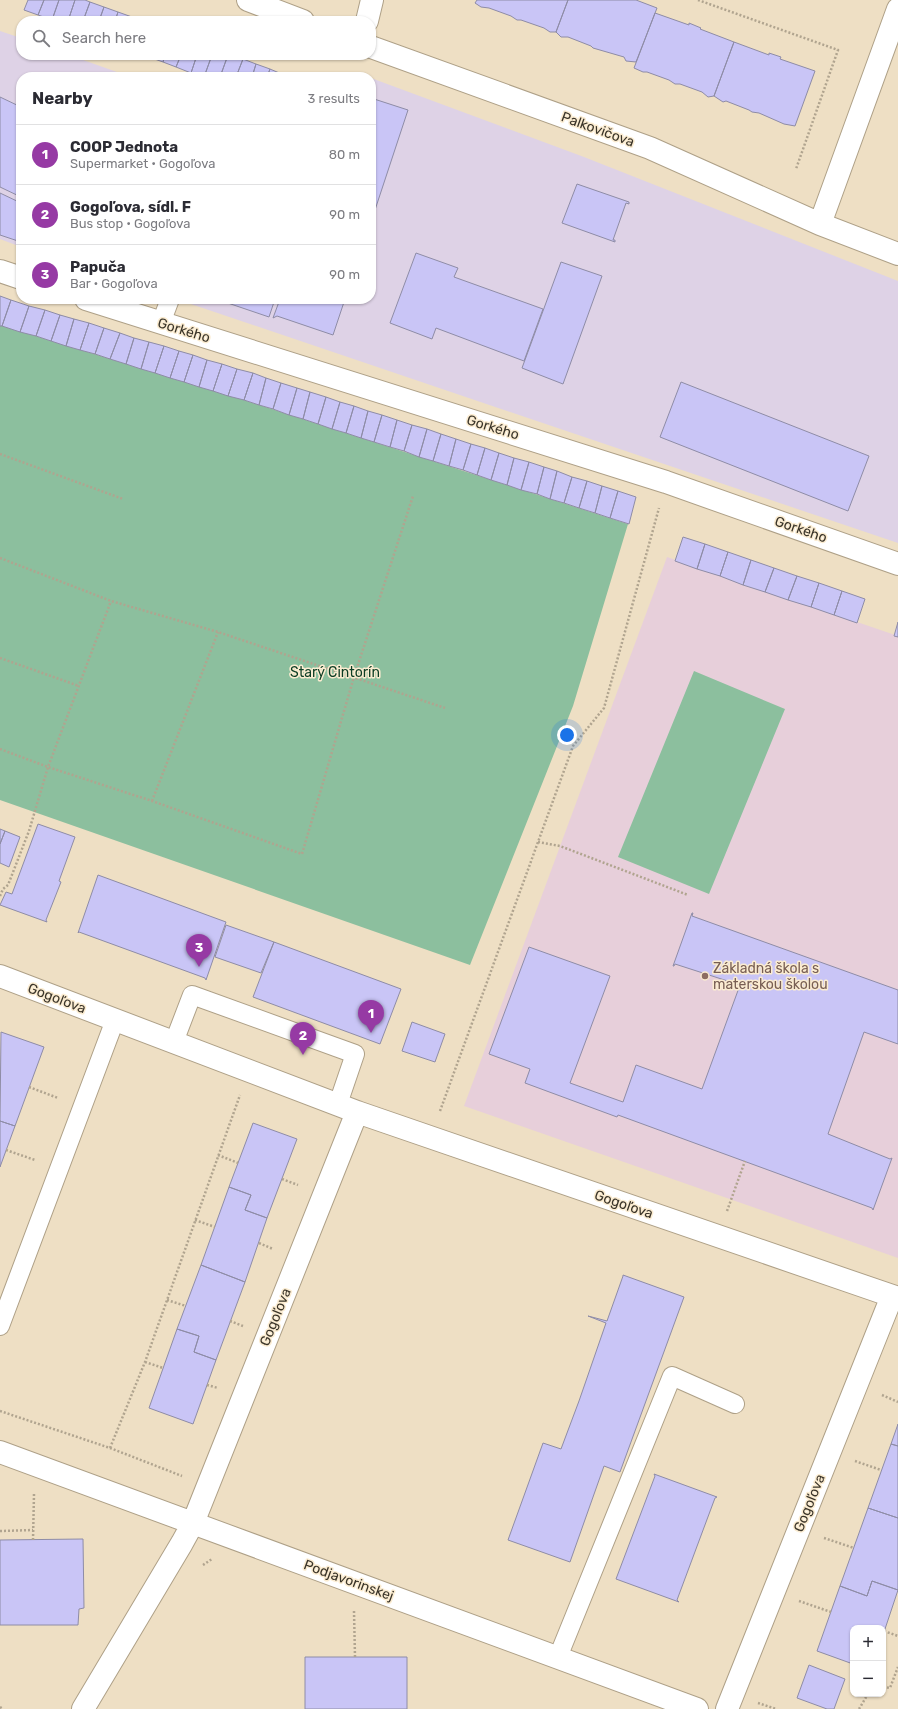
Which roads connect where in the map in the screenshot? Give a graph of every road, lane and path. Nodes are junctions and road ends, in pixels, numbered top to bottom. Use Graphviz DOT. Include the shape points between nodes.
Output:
graph roads {
  1 [pos="248,0"];
  2 [pos="372,0"];
  3 [pos="698,0"];
  4 [pos="898,9"];
  5 [pos="290,16"];
  6 [pos="368,16"];
  7 [pos="376,49"];
  8 [pos="796,169"];
  9 [pos="820,224"];
  10 [pos="898,254"];
  11 [pos="0,271"];
  12 [pos="16,276"];
  13 [pos="102,304"];
  14 [pos="168,304"];
  15 [pos="161,323"];
  16 [pos="0,454"];
  17 [pos="413,496"];
  18 [pos="123,499"];
  19 [pos="660,503"];
  20 [pos="0,558"];
  21 [pos="898,564"];
  22 [pos="111,601"];
  23 [pos="218,632"];
  24 [pos="0,658"];
  25 [pos="354,677"];
  26 [pos="79,686"];
  27 [pos="445,708"];
  28 [pos="0,749"];
  29 [pos="48,767"];
  30 [pos="152,801"];
  31 [pos="538,842"];
  32 [pos="688,895"];
  33 [pos="0,896"];
  34 [pos="0,976"];
  35 [pos="115,1020"];
  36 [pos="174,1042"];
  37 [pos="29,1087"];
  38 [pos="242,1089"];
  39 [pos="58,1098"];
  40 [pos="347,1108"];
  41 [pos="439,1114"];
  42 [pos="6,1150"];
  43 [pos="218,1155"];
  44 [pos="35,1160"];
  45 [pos="745,1161"];
  46 [pos="238,1163"];
  47 [pos="282,1179"];
  48 [pos="300,1186"];
  49 [pos="727,1211"];
  50 [pos="195,1220"];
  51 [pos="215,1227"];
  52 [pos="259,1242"];
  53 [pos="276,1250"];
  54 [pos="895,1297"];
  55 [pos="167,1300"];
  56 [pos="186,1306"];
  57 [pos="230,1321"];
  58 [pos="0,1326"];
  59 [pos="246,1328"];
  60 [pos="145,1362"];
  61 [pos="163,1368"];
  62 [pos="207,1384"];
  63 [pos="223,1390"];
  64 [pos="881,1395"];
  65 [pos="898,1402"];
  66 [pos="735,1404"];
  67 [pos="0,1411"];
  68 [pos="110,1448"];
  69 [pos="0,1452"];
  70 [pos="848,1459"];
  71 [pos="882,1470"];
  72 [pos="184,1477"];
  73 [pos="34,1491"];
  74 [pos="193,1523"];
  75 [pos="33,1530"];
  76 [pos="0,1531"];
  77 [pos="818,1536"];
  78 [pos="33,1540"];
  79 [pos="854,1548"];
  80 [pos="793,1599"];
  81 [pos="354,1604"];
  82 [pos="831,1612"];
  83 [pos="886,1632"];
  84 [pos="898,1636"];
  85 [pos="355,1657"];
  86 [pos="558,1657"];
  87 [pos="898,1667"];
  88 [pos="886,1687"];
  89 [pos="866,1697"];
  90 [pos="0,1707"];
  91 [pos="3,1709"];
  92 [pos="83,1709"];
  93 [pos="697,1709"];
  94 [pos="727,1709"];
  95 [pos="859,1709"];
  1 -- 5 [label="street"];
  2 -- 6 [label="street"];
  3 -- 8 [label="path" via="838,50"];
  4 -- 9 [label="street"];
  7 -- 9 [label="street, Palkovičova" via="650,148"];
  9 -- 10 [label="street, Palkovičova"];
  11 -- 12 [label="street"];
  13 -- 15 [label="street, Gorkého"];
  14 -- 15 [label="lane"];
  15 -- 21 [label="street, Gorkého" via="666,482"];
  16 -- 18 [label="path"];
  17 -- 25 [label="path"];
  19 -- 31 [label="path" via="604,708 573,746"];
  20 -- 22 [label="path"];
  22 -- 23 [label="path"];
  22 -- 26 [label="path"];
  23 -- 25 [label="path"];
  23 -- 30 [label="path"];
  24 -- 26 [label="path"];
  25 -- 27 [label="path"];
  25 -- 30 [label="path" via="302,854"];
  26 -- 29 [label="path"];
  28 -- 29 [label="path"];
  29 -- 30 [label="path"];
  29 -- 33 [label="path" via="29,830 8,885"];
  31 -- 32 [label="path" via="560,846"];
  31 -- 41 [label="path"];
  34 -- 35 [label="street, Gogoľova"];
  35 -- 36 [label="street, Gogoľova"];
  35 -- 58 [label="lane"];
  36 -- 40 [label="street, Gogoľova"];
  36 -- 40 [label="lane" via="192,995 355,1054"];
  37 -- 39 [label="path"];
  38 -- 43 [label="path"];
  40 -- 54 [label="street, Gogoľova"];
  40 -- 74 [label="street, Gogoľova"];
  42 -- 44 [label="path"];
  43 -- 46 [label="path"];
  43 -- 50 [label="path"];
  45 -- 49 [label="path"];
  47 -- 48 [label="path"];
  50 -- 51 [label="path"];
  50 -- 55 [label="path"];
  52 -- 53 [label="path"];
  54 -- 94 [label="street, Gogoľova"];
  55 -- 56 [label="path"];
  55 -- 60 [label="path"];
  57 -- 59 [label="path"];
  60 -- 61 [label="path"];
  60 -- 68 [label="path"];
  62 -- 63 [label="path"];
  64 -- 65 [label="path"];
  66 -- 86 [label="lane" via="672,1376"];
  67 -- 68 [label="path"];
  68 -- 72 [label="path"];
  69 -- 74 [label="street, Podjavorinskej"];
  70 -- 71 [label="path"];
  73 -- 75 [label="path"];
  74 -- 86 [label="street, Podjavorinskej"];
  74 -- 92 [label="street, Gogoľova"];
  75 -- 76 [label="path"];
  75 -- 78 [label="path"];
  77 -- 79 [label="path"];
  80 -- 82 [label="path"];
  81 -- 85 [label="path"];
  83 -- 84 [label="path"];
  86 -- 93 [label="street, Podjavorinskej"];
  87 -- 88 [label="path" via="890,1688"];
  89 -- 95 [label="path"];
  90 -- 91 [label="path"];
}
